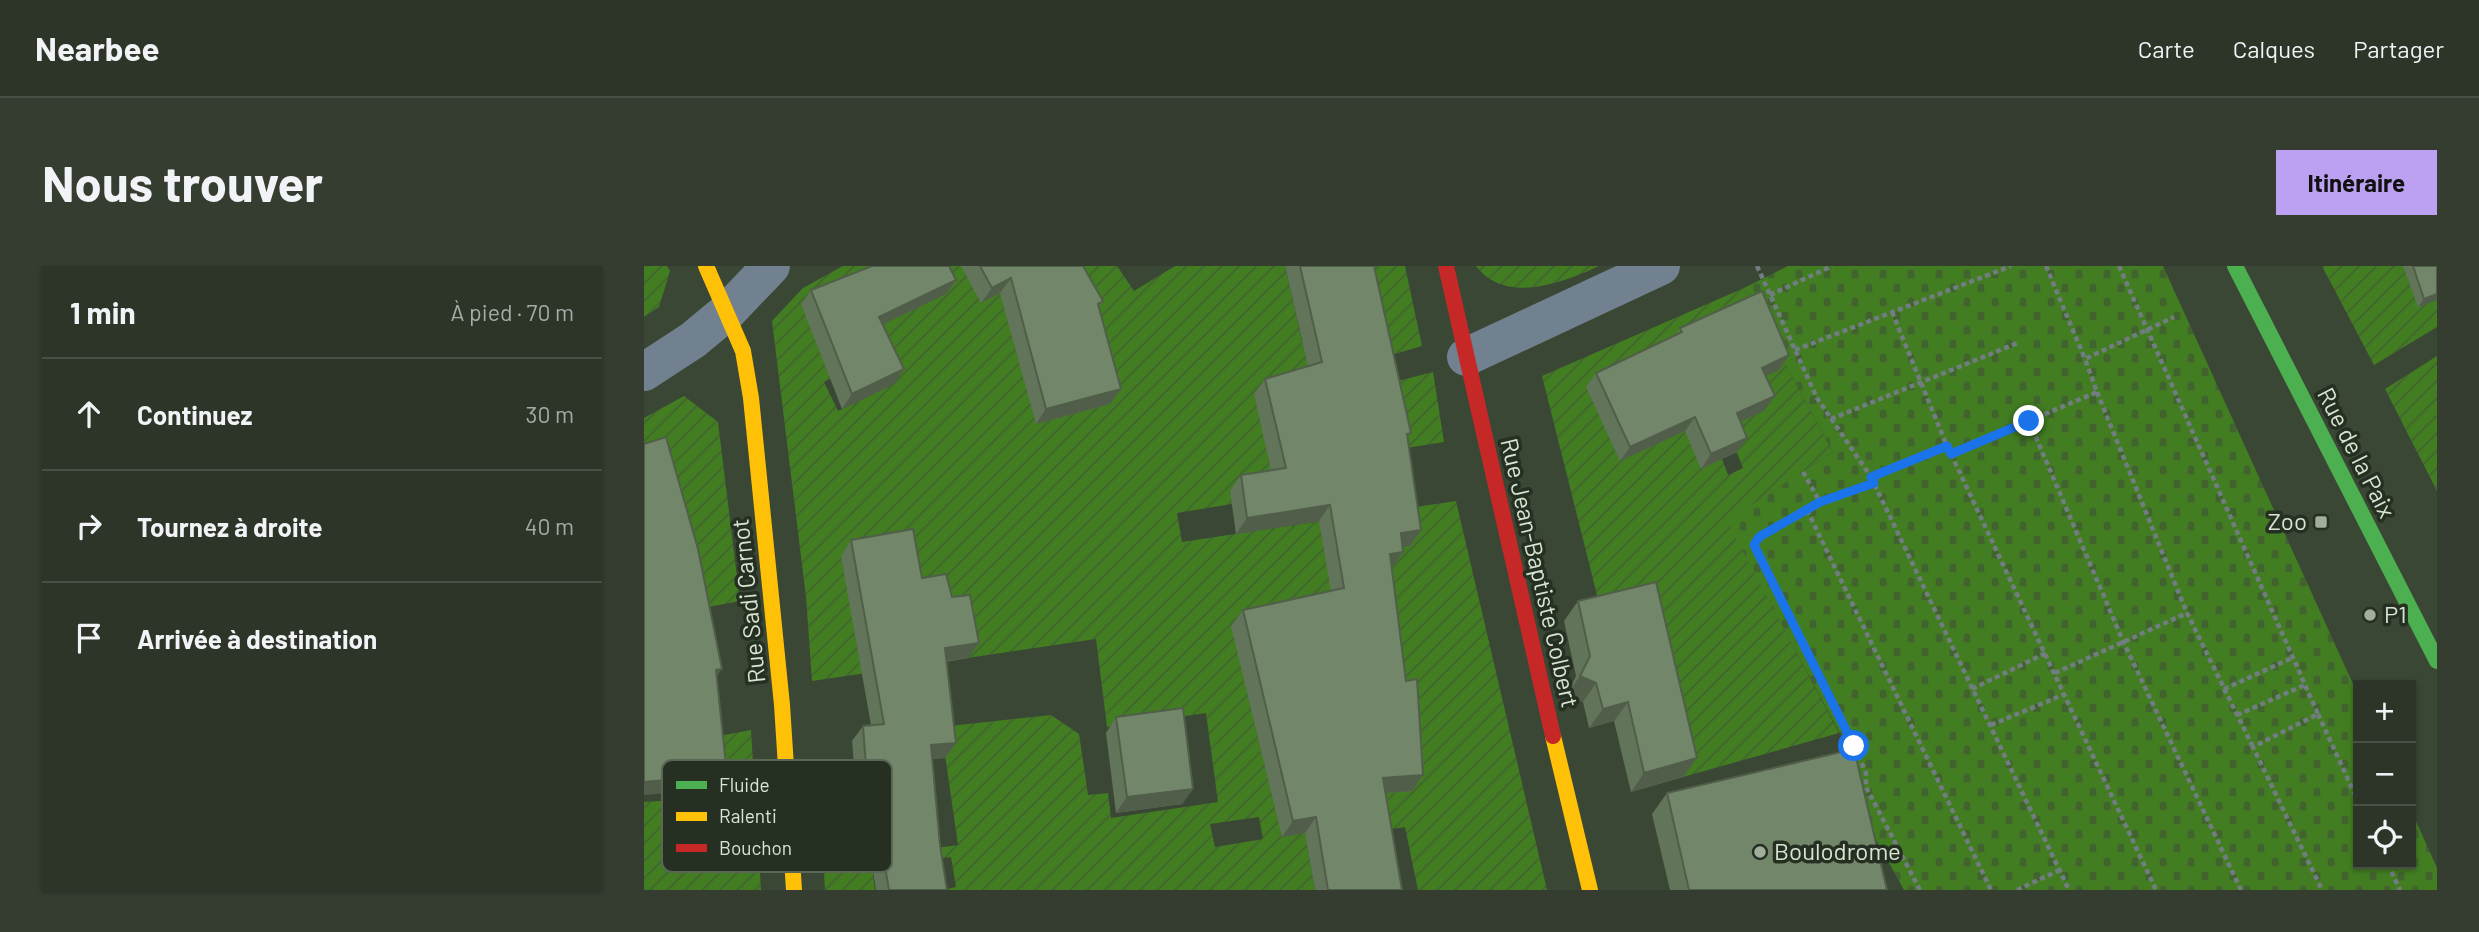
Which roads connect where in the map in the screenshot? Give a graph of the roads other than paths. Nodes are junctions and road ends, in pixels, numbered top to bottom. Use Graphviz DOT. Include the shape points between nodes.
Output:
graph roads {
  1 [pos="706,266"];
  2 [pos="771,266"];
  3 [pos="1446,266"];
  4 [pos="1661,266"];
  5 [pos="2235,266"];
  6 [pos="728,311"];
  7 [pos="1466,357"];
  8 [pos="644,372"];
  9 [pos="2437,661"];
  10 [pos="786,760"];
  11 [pos="793,872"];
  12 [pos="794,890"];
  13 [pos="1590,890"];
  1 -- 6 [label="street, Rue Sadi Carnot"];
  2 -- 6 [label="street"];
  3 -- 7 [label="street, Rue Jean-Baptiste Colbert"];
  4 -- 7 [label="street"];
  5 -- 9 [label="street, Rue de la Paix"];
  6 -- 8 [label="street"];
  6 -- 10 [label="street, Rue Sadi Carnot" via="743,351 751,398"];
  7 -- 13 [label="street, Rue Jean-Baptiste Colbert"];
  11 -- 12 [label="street, Rue Sadi Carnot"];
}
